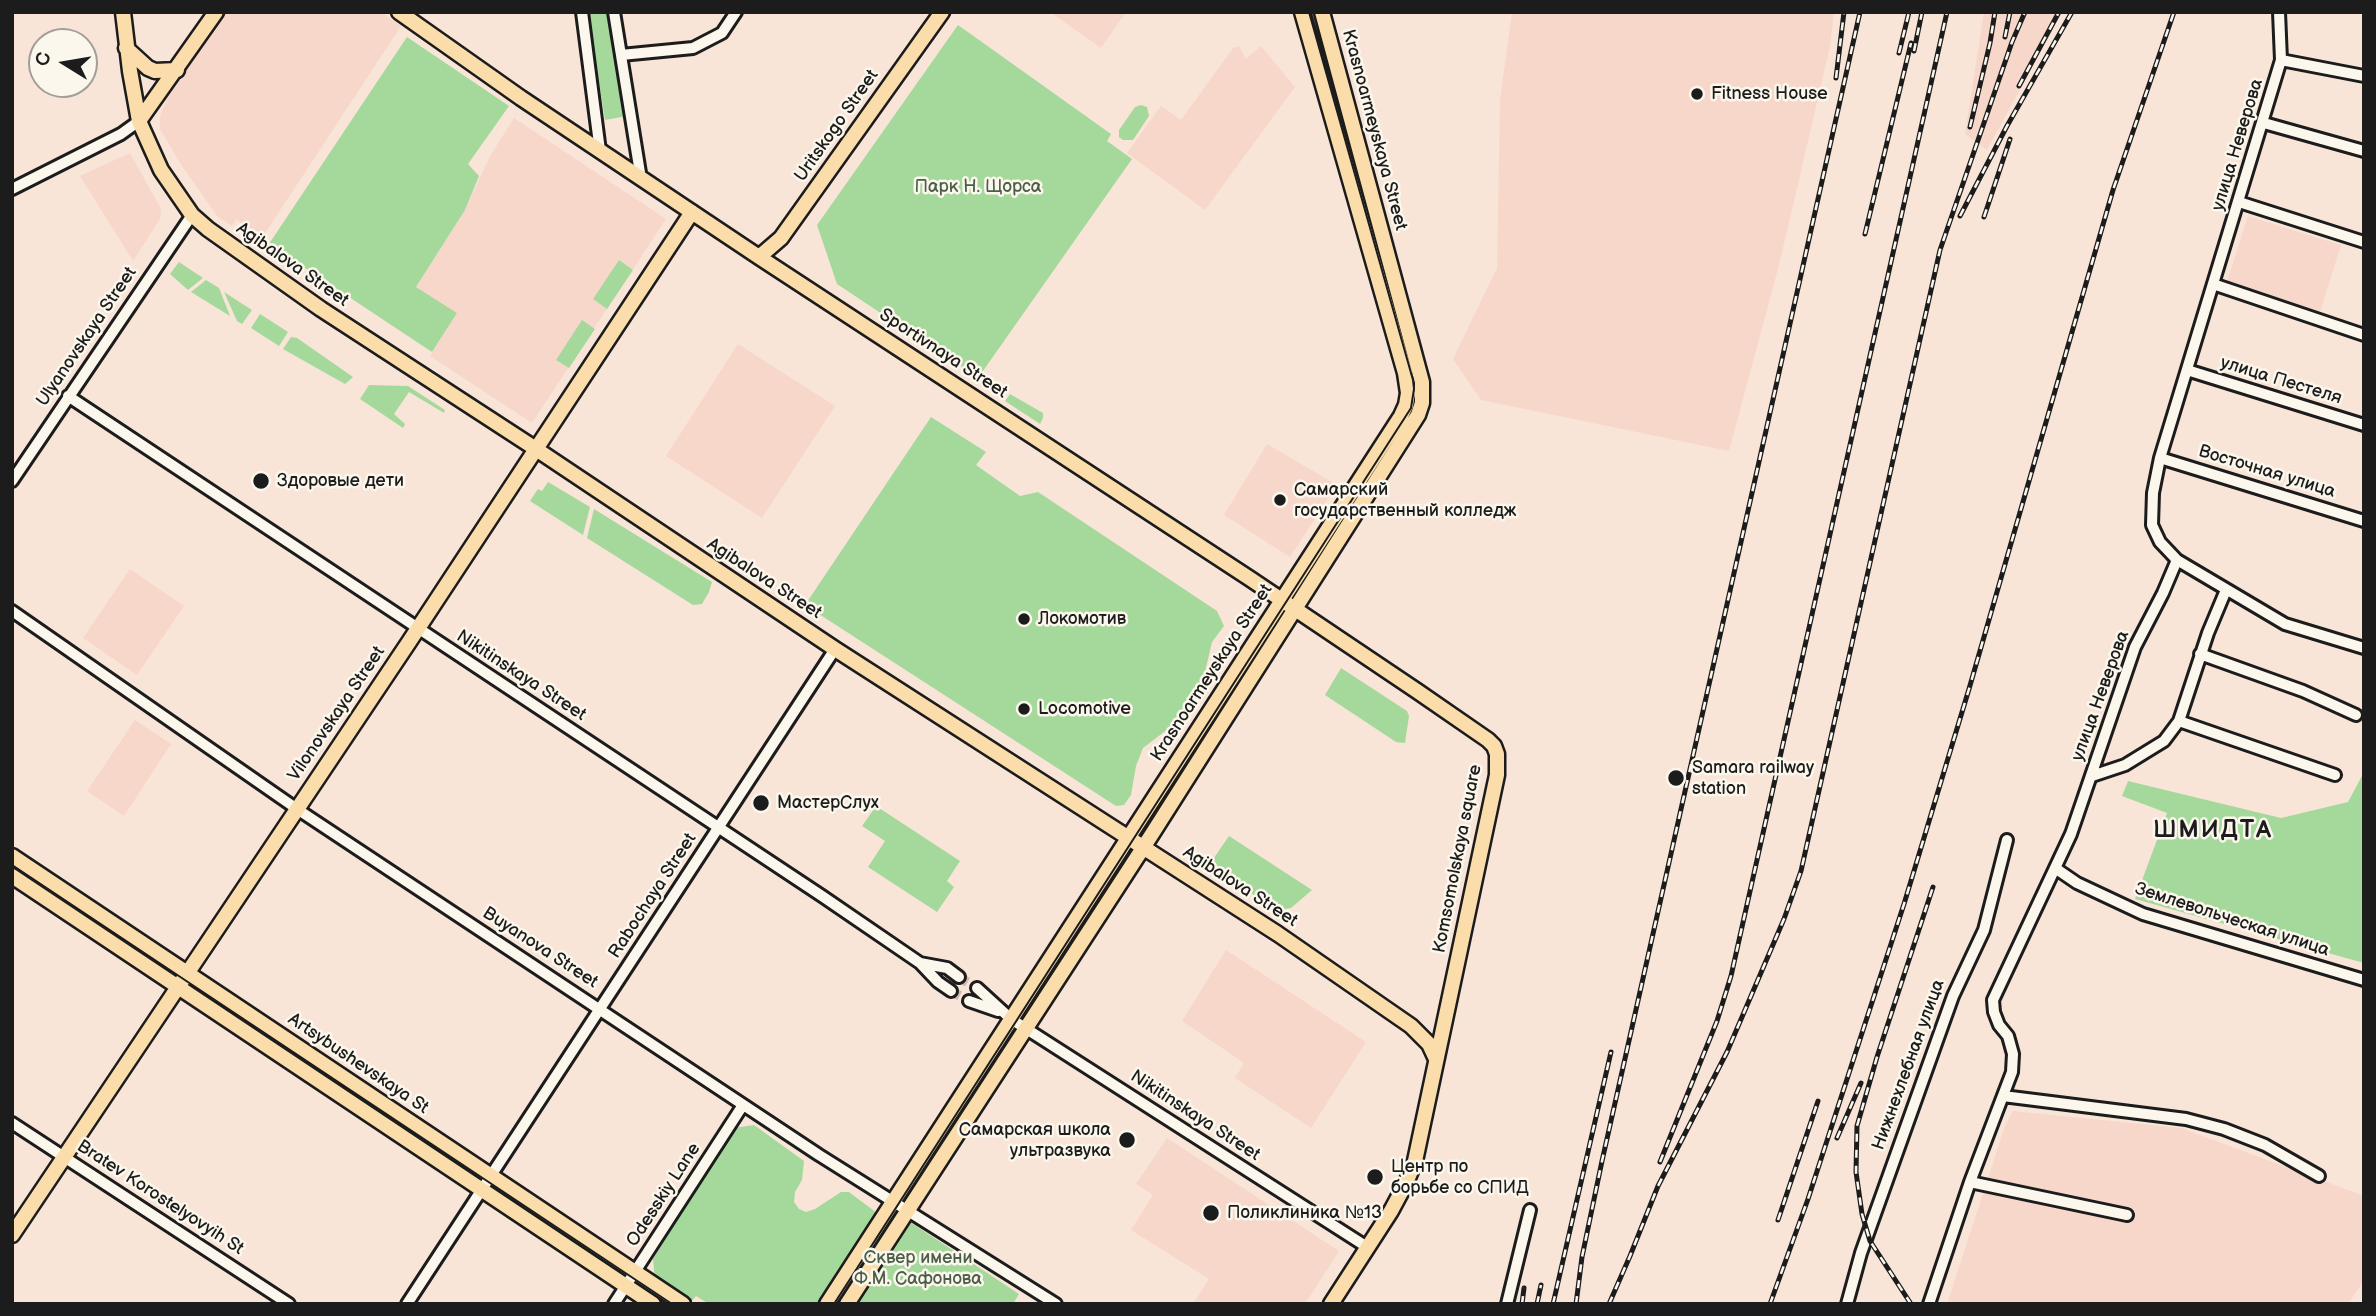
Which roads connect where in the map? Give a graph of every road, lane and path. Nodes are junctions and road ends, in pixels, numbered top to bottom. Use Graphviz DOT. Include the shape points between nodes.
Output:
graph roads {
  1 [pos="123,12"];
  2 [pos="216,12"];
  3 [pos="399,12"];
  4 [pos="582,12"];
  5 [pos="614,12"];
  6 [pos="736,12"];
  7 [pos="942,12"];
  8 [pos="1302,12"];
  9 [pos="1322,12"];
  10 [pos="2279,12"];
  11 [pos="126,48"];
  12 [pos="621,55"];
  13 [pos="2281,60"];
  14 [pos="177,70"];
  15 [pos="2364,76"];
  16 [pos="139,121"];
  17 [pos="2264,123"];
  18 [pos="600,151"];
  19 [pos="2364,151"];
  20 [pos="641,178"];
  21 [pos="12,189"];
  22 [pos="2239,202"];
  23 [pos="692,212"];
  24 [pos="192,215"];
  25 [pos="2364,242"];
  26 [pos="759,257"];
  27 [pos="2213,284"];
  28 [pos="2364,335"];
  29 [pos="2188,370"];
  30 [pos="68,396"];
  31 [pos="2364,425"];
  32 [pos="536,449"];
  33 [pos="2160,458"];
  34 [pos="12,481"];
  35 [pos="2364,521"];
  36 [pos="2178,560"];
  37 [pos="2226,590"];
  38 [pos="1281,601"];
  39 [pos="1295,610"];
  40 [pos="12,611"];
  41 [pos="418,628"];
  42 [pos="2364,648"];
  43 [pos="835,649"];
  44 [pos="2200,654"];
  45 [pos="2356,715"];
  46 [pos="2179,721"];
  47 [pos="1468,726"];
  48 [pos="2335,775"];
  49 [pos="2092,776"];
  50 [pos="297,809"];
  51 [pos="719,827"];
  52 [pos="1128,838"];
  53 [pos="2007,840"];
  54 [pos="1143,847"];
  55 [pos="12,856"];
  56 [pos="2054,868"];
  57 [pos="12,876"];
  58 [pos="920,962"];
  59 [pos="187,973"];
  60 [pos="960,976"];
  61 [pos="2364,980"];
  62 [pos="178,986"];
  63 [pos="978,988"];
  64 [pos="951,991"];
  65 [pos="969,1001"];
  66 [pos="600,1009"];
  67 [pos="1447,1011"];
  68 [pos="1007,1016"];
  69 [pos="1411,1026"];
  70 [pos="1026,1028"];
  71 [pos="1436,1059"];
  72 [pos="2003,1096"];
  73 [pos="743,1105"];
  74 [pos="12,1123"];
  75 [pos="64,1157"];
  76 [pos="491,1176"];
  77 [pos="2319,1176"];
  78 [pos="1970,1182"];
  79 [pos="482,1189"];
  80 [pos="893,1202"];
  81 [pos="1530,1210"];
  82 [pos="907,1211"];
  83 [pos="2127,1215"];
  84 [pos="12,1235"];
  85 [pos="1367,1247"];
  86 [pos="634,1272"];
  87 [pos="625,1286"];
  88 [pos="289,1304"];
  89 [pos="407,1304"];
  90 [pos="614,1304"];
  91 [pos="653,1304"];
  92 [pos="683,1304"];
  93 [pos="827,1304"];
  94 [pos="847,1304"];
  95 [pos="1056,1304"];
  96 [pos="1331,1304"];
  97 [pos="1507,1304"];
  98 [pos="1847,1304"];
  99 [pos="1929,1304"];
  1 -- 11 [label="main road, Agibalova Street"];
  2 -- 14 [label="main road"];
  3 -- 18 [label="main road, Sportivnaya Street"];
  4 -- 18 [label="street"];
  5 -- 12 [label="street"];
  6 -- 12 [label="street" via="722,33 693,48"];
  7 -- 26 [label="main road, Uritskogo Street" via="781,238"];
  8 -- 38 [label="main road, Krasnoarmeyskaya Street" via="1408,393 1401,416"];
  9 -- 39 [label="main road, Krasnoarmeyskaya Street" via="1423,393 1412,427"];
  10 -- 13 [label="street, улица Неверова"];
  11 -- 14 [label="main road" via="148,68"];
  11 -- 16 [label="main road, Agibalova Street"];
  12 -- 20 [label="street"];
  13 -- 15 [label="street"];
  13 -- 17 [label="street, улица Неверова"];
  14 -- 16 [label="main road"];
  16 -- 21 [label="street"];
  16 -- 24 [label="main road, Agibalova Street" via="161,170"];
  17 -- 19 [label="street"];
  17 -- 22 [label="street, улица Неверова"];
  18 -- 20 [label="main road, Sportivnaya Street"];
  20 -- 23 [label="main road, Sportivnaya Street"];
  22 -- 25 [label="street"];
  22 -- 27 [label="street, улица Неверова"];
  23 -- 26 [label="main road, Sportivnaya Street"];
  23 -- 32 [label="main road, Vilonovskaya Street"];
  24 -- 30 [label="street, Ulyanovskaya Street"];
  24 -- 32 [label="main road, Agibalova Street" via="321,309"];
  26 -- 38 [label="main road, Sportivnaya Street"];
  27 -- 28 [label="street"];
  27 -- 29 [label="street, улица Неверова"];
  29 -- 31 [label="street, улица Пестеля"];
  29 -- 33 [label="street, улица Неверова"];
  30 -- 34 [label="street, Ulyanovskaya Street"];
  30 -- 41 [label="street, Nikitinskaya Street"];
  32 -- 41 [label="main road, Vilonovskaya Street"];
  32 -- 43 [label="main road, Agibalova Street"];
  33 -- 35 [label="street, Восточная улица"];
  33 -- 36 [label="street, улица Неверова" via="2152,525 2160,542"];
  36 -- 37 [label="street"];
  36 -- 49 [label="street, улица Неверова" via="2134,647"];
  37 -- 42 [label="street" via="2285,624"];
  37 -- 44 [label="street"];
  38 -- 39 [label="main road, Sportivnaya Street"];
  38 -- 52 [label="main road, Krasnoarmeyskaya Street"];
  39 -- 47 [label="main road, Sportivnaya Street"];
  39 -- 54 [label="main road, Krasnoarmeyskaya Street"];
  40 -- 50 [label="street, Buyanova Street"];
  41 -- 50 [label="main road, Vilonovskaya Street"];
  41 -- 51 [label="street, Nikitinskaya Street"];
  43 -- 51 [label="street, Rabochaya Street"];
  43 -- 52 [label="main road, Agibalova Street"];
  44 -- 45 [label="street"];
  44 -- 46 [label="street"];
  46 -- 48 [label="street"];
  46 -- 49 [label="street" via="2164,741 2125,765"];
  47 -- 67 [label="main road, Komsomolskaya square" via="1494,746 1497,770"];
  49 -- 56 [label="street, улица Неверова"];
  50 -- 59 [label="main road, Vilonovskaya Street"];
  50 -- 66 [label="street, Buyanova Street"];
  51 -- 58 [label="street, Nikitinskaya Street"];
  51 -- 66 [label="street, Rabochaya Street"];
  52 -- 54 [label="main road, Agibalova Street"];
  52 -- 68 [label="main road, Krasnoarmeyskaya Street"];
  53 -- 98 [label="street, Нижнехлебная улица" via="1984,930 1953,996"];
  54 -- 69 [label="main road, Agibalova Street"];
  54 -- 70 [label="main road, Krasnoarmeyskaya Street"];
  55 -- 59 [label="main road, Artsybushevskaya St"];
  56 -- 61 [label="street, Землевольческая улица" via="2143,914"];
  56 -- 72 [label="street, улица Неверова" via="1993,1000 2013,1054"];
  57 -- 62 [label="main road, Artsybushevskaya St"];
  58 -- 60 [label="street, Nikitinskaya Street"];
  58 -- 64 [label="street"];
  59 -- 62 [label="main road, Vilonovskaya Street"];
  59 -- 76 [label="main road, Artsybushevskaya St"];
  62 -- 75 [label="main road, Vilonovskaya Street"];
  62 -- 79 [label="main road, Artsybushevskaya St"];
  63 -- 68 [label="street"];
  65 -- 68 [label="street"];
  66 -- 73 [label="street, Buyanova Street"];
  66 -- 76 [label="street, Rabochaya Street"];
  67 -- 69 [label="main road" via="1429,1028"];
  67 -- 71 [label="main road, Komsomolskaya square"];
  68 -- 70 [label="street, Nikitinskaya Street"];
  68 -- 80 [label="main road, Krasnoarmeyskaya Street"];
  69 -- 71 [label="main road, Agibalova Street"];
  70 -- 82 [label="main road, Krasnoarmeyskaya Street"];
  70 -- 85 [label="street, Nikitinskaya Street"];
  71 -- 85 [label="main road, Komsomolskaya square" via="1411,1172"];
  72 -- 77 [label="street" via="2224,1129 2265,1145"];
  72 -- 78 [label="street, улица Неверова"];
  73 -- 80 [label="street, Buyanova Street"];
  73 -- 86 [label="street, Odesskiy Lane"];
  74 -- 75 [label="street, Bratev Korostelyovyih St"];
  75 -- 84 [label="main road, Vilonovskaya Street"];
  75 -- 88 [label="street, Bratev Korostelyovyih St"];
  76 -- 79 [label="street, Rabochaya Street"];
  76 -- 86 [label="main road, Artsybushevskaya St"];
  78 -- 83 [label="street"];
  78 -- 99 [label="street, улица Неверова"];
  79 -- 87 [label="main road, Artsybushevskaya St"];
  79 -- 89 [label="street, Rabochaya Street"];
  80 -- 82 [label="street, Buyanova Street"];
  80 -- 93 [label="main road, Krasnoarmeyskaya Street"];
  81 -- 97 [label="street"];
  82 -- 94 [label="main road, Krasnoarmeyskaya Street"];
  82 -- 95 [label="street, Buyanova Street"];
  85 -- 96 [label="main road, Komsomolskaya square"];
  86 -- 87 [label="street, Odesskiy Lane"];
  86 -- 92 [label="main road, Artsybushevskaya St"];
  87 -- 90 [label="street, Odesskiy Lane"];
  87 -- 91 [label="main road, Artsybushevskaya St"];
}
